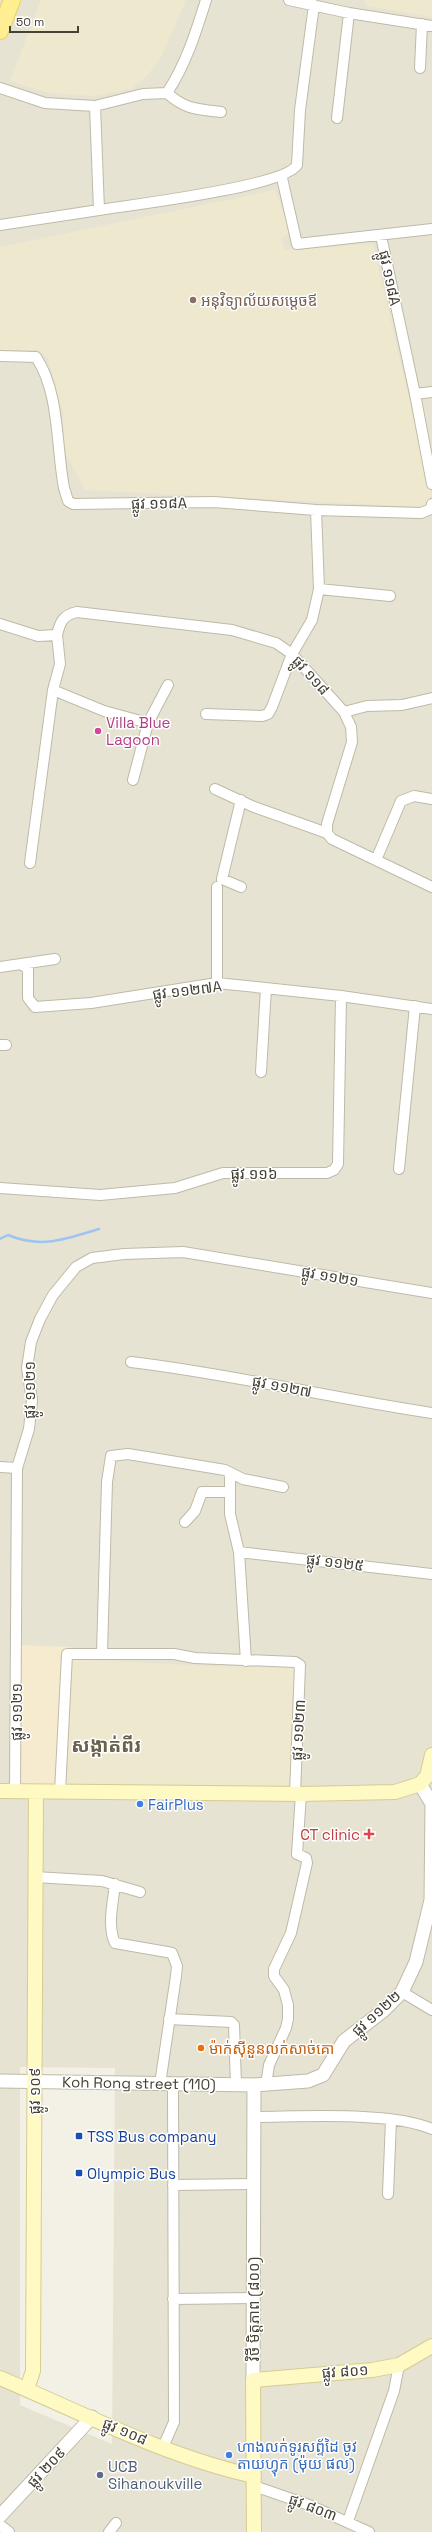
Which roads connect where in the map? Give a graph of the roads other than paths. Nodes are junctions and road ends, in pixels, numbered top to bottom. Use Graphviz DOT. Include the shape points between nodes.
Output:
graph roads {
  1 [pos="206,0"];
  2 [pos="289,0"];
  3 [pos="10,1"];
  4 [pos="314,5"];
  5 [pos="349,13"];
  6 [pos="422,24"];
  7 [pos="432,26"];
  8 [pos="0,31"];
  9 [pos="420,68"];
  10 [pos="0,88"];
  11 [pos="167,93"];
  12 [pos="95,106"];
  13 [pos="221,112"];
  14 [pos="337,118"];
  15 [pos="280,177"];
  16 [pos="99,210"];
  17 [pos="0,225"];
  18 [pos="432,229"];
  19 [pos="380,236"];
  20 [pos="0,356"];
  21 [pos="432,392"];
  22 [pos="415,394"];
  23 [pos="432,484"];
  24 [pos="432,508"];
  25 [pos="316,510"];
  26 [pos="319,589"];
  27 [pos="390,596"];
  28 [pos="0,624"];
  29 [pos="57,635"];
  30 [pos="292,654"];
  31 [pos="168,685"];
  32 [pos="53,690"];
  33 [pos="432,698"];
  34 [pos="344,712"];
  35 [pos="206,714"];
  36 [pos="148,723"];
  37 [pos="133,780"];
  38 [pos="215,789"];
  39 [pos="432,799"];
  40 [pos="241,800"];
  41 [pos="327,833"];
  42 [pos="376,860"];
  43 [pos="30,863"];
  44 [pos="432,886"];
  45 [pos="217,887"];
  46 [pos="241,887"];
  47 [pos="55,959"];
  48 [pos="22,964"];
  49 [pos="0,967"];
  50 [pos="217,983"];
  51 [pos="266,988"];
  52 [pos="341,996"];
  53 [pos="415,1006"];
  54 [pos="432,1009"];
  55 [pos="261,1072"];
  56 [pos="399,1169"];
  57 [pos="0,1188"];
  58 [pos="432,1293"];
  59 [pos="131,1362"];
  60 [pos="432,1413"];
  61 [pos="0,1467"];
  62 [pos="17,1468"];
  63 [pos="230,1473"];
  64 [pos="283,1487"];
  65 [pos="229,1492"];
  66 [pos="185,1522"];
  67 [pos="239,1552"];
  68 [pos="432,1574"];
  69 [pos="102,1652"];
  70 [pos="246,1661"];
  71 [pos="432,1762"];
  72 [pos="420,1784"];
  73 [pos="0,1792"];
  74 [pos="15,1792"];
  75 [pos="36,1792"];
  76 [pos="60,1792"];
  77 [pos="298,1794"];
  78 [pos="431,1833"];
  79 [pos="35,1877"];
  80 [pos="115,1884"];
  81 [pos="140,1892"];
  82 [pos="402,1992"];
  83 [pos="432,2010"];
  84 [pos="169,2019"];
  85 [pos="0,2081"];
  86 [pos="34,2082"];
  87 [pos="166,2084"];
  88 [pos="236,2085"];
  89 [pos="260,2085"];
  90 [pos="254,2116"];
  91 [pos="391,2120"];
  92 [pos="432,2129"];
  93 [pos="254,2184"];
  94 [pos="173,2185"];
  95 [pos="388,2194"];
  96 [pos="173,2298"];
  97 [pos="254,2298"];
  98 [pos="432,2346"];
  99 [pos="399,2365"];
  100 [pos="0,2378"];
  101 [pos="253,2380"];
  102 [pos="27,2389"];
  103 [pos="92,2417"];
  104 [pos="163,2447"];
  105 [pos="254,2481"];
  106 [pos="0,2516"];
  107 [pos="348,2521"];
  108 [pos="116,2522"];
  109 [pos="0,2525"];
  110 [pos="9,2532"];
  111 [pos="109,2532"];
  112 [pos="254,2532"];
  113 [pos="369,2532"];
  1 -- 11 [label="street" via="177,78"];
  2 -- 4 [label="street"];
  3 -- 8 [label="main road"];
  4 -- 5 [label="street"];
  4 -- 15 [label="street" via="300,110 297,165"];
  5 -- 6 [label="street"];
  5 -- 14 [label="street"];
  6 -- 7 [label="street"];
  6 -- 9 [label="street"];
  10 -- 12 [label="street" via="46,103"];
  11 -- 12 [label="street" via="143,94"];
  11 -- 13 [label="street" via="180,105"];
  12 -- 16 [label="street"];
  15 -- 16 [label="street" via="223,192"];
  15 -- 19 [label="street" via="297,244"];
  16 -- 17 [label="street"];
  18 -- 19 [label="street"];
  19 -- 22 [label="street, ផ្លូវ ១១៨A"];
  20 -- 25 [label="street, ផ្លូវ ១១៨A" via="36,357 42,366 50,394 64,488 68,501 73,504 214,502"];
  21 -- 22 [label="street"];
  22 -- 23 [label="street, ផ្លូវ ១១៨A"];
  24 -- 25 [label="street, ផ្លូវ ១១៨A" via="421,513"];
  25 -- 26 [label="street"];
  26 -- 27 [label="street"];
  26 -- 30 [label="street" via="312,620"];
  28 -- 29 [label="street" via="38,636"];
  29 -- 30 [label="street, ផ្លូវ ១១៨" via="60,621 68,614 77,612 232,630 276,644"];
  29 -- 32 [label="street" via="60,664"];
  30 -- 34 [label="street, ផ្លូវ ១១៨"];
  30 -- 35 [label="street" via="268,714 250,717"];
  31 -- 36 [label="street"];
  32 -- 36 [label="street" via="104,711"];
  32 -- 43 [label="street"];
  33 -- 34 [label="street" via="402,705 367,706"];
  34 -- 41 [label="street, ផ្លូវ ១១៨" via="351,727 352,742 327,824"];
  36 -- 37 [label="street"];
  38 -- 40 [label="street"];
  39 -- 42 [label="street" via="414,796 401,800"];
  40 -- 41 [label="street"];
  40 -- 46 [label="street" via="222,879"];
  41 -- 42 [label="street" via="332,839"];
  42 -- 44 [label="street"];
  45 -- 50 [label="street"];
  47 -- 48 [label="street"];
  48 -- 49 [label="street"];
  48 -- 50 [label="street, ផ្លូវ ១១២៧A" via="28,969 28,998 35,1007 91,1003"];
  50 -- 51 [label="street, ផ្លូវ ១១២៧A"];
  51 -- 52 [label="street, ផ្លូវ ១១២៧A"];
  51 -- 55 [label="street"];
  52 -- 53 [label="street, ផ្លូវ ១១២៧A"];
  52 -- 57 [label="street, ផ្លូវ ១១៦" via="338,1164 334,1170 327,1173 222,1173 175,1188 100,1195"];
  53 -- 54 [label="street, ផ្លូវ ១១២៧A"];
  53 -- 56 [label="street"];
  58 -- 62 [label="street, ផ្លូវ ១១២១" via="183,1252 92,1258 76,1267 53,1294 30,1342 27,1368 32,1400 30,1422"];
  59 -- 60 [label="street, ផ្លូវ ១១២៧" via="272,1383 348,1400"];
  61 -- 62 [label="street"];
  62 -- 74 [label="street, ផ្លូវ ១១២១"];
  63 -- 64 [label="street" via="243,1479"];
  63 -- 65 [label="street"];
  63 -- 69 [label="street" via="225,1470 128,1454 111,1456 107,1482"];
  65 -- 66 [label="street" via="202,1492 196,1511"];
  65 -- 67 [label="street" via="230,1514"];
  67 -- 68 [label="street, ផ្លូវ ១១២៥"];
  67 -- 70 [label="street"];
  69 -- 70 [label="street" via="174,1654"];
  69 -- 76 [label="street" via="67,1654"];
  70 -- 77 [label="street, ផ្លូវ ១១២៣" via="295,1662 300,1665"];
  71 -- 72 [label="main road"];
  72 -- 77 [label="main road" via="395,1792"];
  72 -- 78 [label="street, ផ្លូវ ១១២២" via="432,1804"];
  73 -- 74 [label="main road"];
  74 -- 75 [label="main road"];
  75 -- 76 [label="main road"];
  75 -- 79 [label="main road, ផ្លូវ ១០៩"];
  76 -- 77 [label="main road"];
  77 -- 89 [label="street, ផ្លូវ ១១២៣" via="297,1854 306,1858 308,1863 291,1933 274,1969 274,1976 284,1990 288,2019"];
  78 -- 82 [label="street, ផ្លូវ ១១២២" via="431,1900 416,1962"];
  79 -- 80 [label="street" via="86,1879"];
  79 -- 86 [label="main road, ផ្លូវ ១០៩"];
  80 -- 81 [label="street"];
  80 -- 84 [label="street" via="111,1925 115,1943 172,1953 176,1958"];
  82 -- 83 [label="street"];
  82 -- 89 [label="street, ផ្លូវ ១១២២" via="384,2010 344,2041 323,2075 308,2081"];
  84 -- 87 [label="street"];
  84 -- 88 [label="street" via="231,2022 234,2025"];
  85 -- 86 [label="street, Koh Rong street (110)"];
  86 -- 87 [label="street, Koh Rong street (110)"];
  86 -- 102 [label="main road, ផ្លូវ ១០៩" via="32,2371"];
  87 -- 88 [label="street, Koh Rong street (110)"];
  87 -- 94 [label="street"];
  88 -- 89 [label="street, Koh Rong street (110)"];
  89 -- 90 [label="street, វិថី មិត្តភាព (៨០០)"];
  90 -- 91 [label="street"];
  90 -- 93 [label="street, វិថី មិត្តភាព (៨០០)"];
  91 -- 92 [label="street"];
  91 -- 95 [label="street"];
  93 -- 94 [label="street"];
  93 -- 97 [label="street, វិថី មិត្តភាព (៨០០)"];
  94 -- 96 [label="street"];
  96 -- 97 [label="street"];
  96 -- 104 [label="street" via="174,2422"];
  97 -- 101 [label="street, វិថី មិត្តភាព (៨០០)"];
  98 -- 99 [label="main road, ផ្លូវ ៨០១"];
  99 -- 101 [label="main road, ផ្លូវ ៨០១" via="372,2370"];
  99 -- 107 [label="street" via="394,2391"];
  100 -- 102 [label="main road, ផ្លូវ ១០៨"];
  101 -- 105 [label="main road, វិថី មិត្តភាព (៨០០)"];
  102 -- 103 [label="main road, ផ្លូវ ១០៨"];
  103 -- 104 [label="main road, ផ្លូវ ១០៨"];
  103 -- 106 [label="street, ផ្លូវ ២០៩"];
  104 -- 105 [label="main road, ផ្លូវ ១០៨"];
  105 -- 107 [label="street, ផ្លូវ ៨០៣"];
  105 -- 112 [label="main road, វិថី មិត្តភាព (៨០០)"];
  107 -- 113 [label="street, ផ្លូវ ៨០៣"];
  108 -- 111 [label="street"];
  109 -- 110 [label="street"];
}
